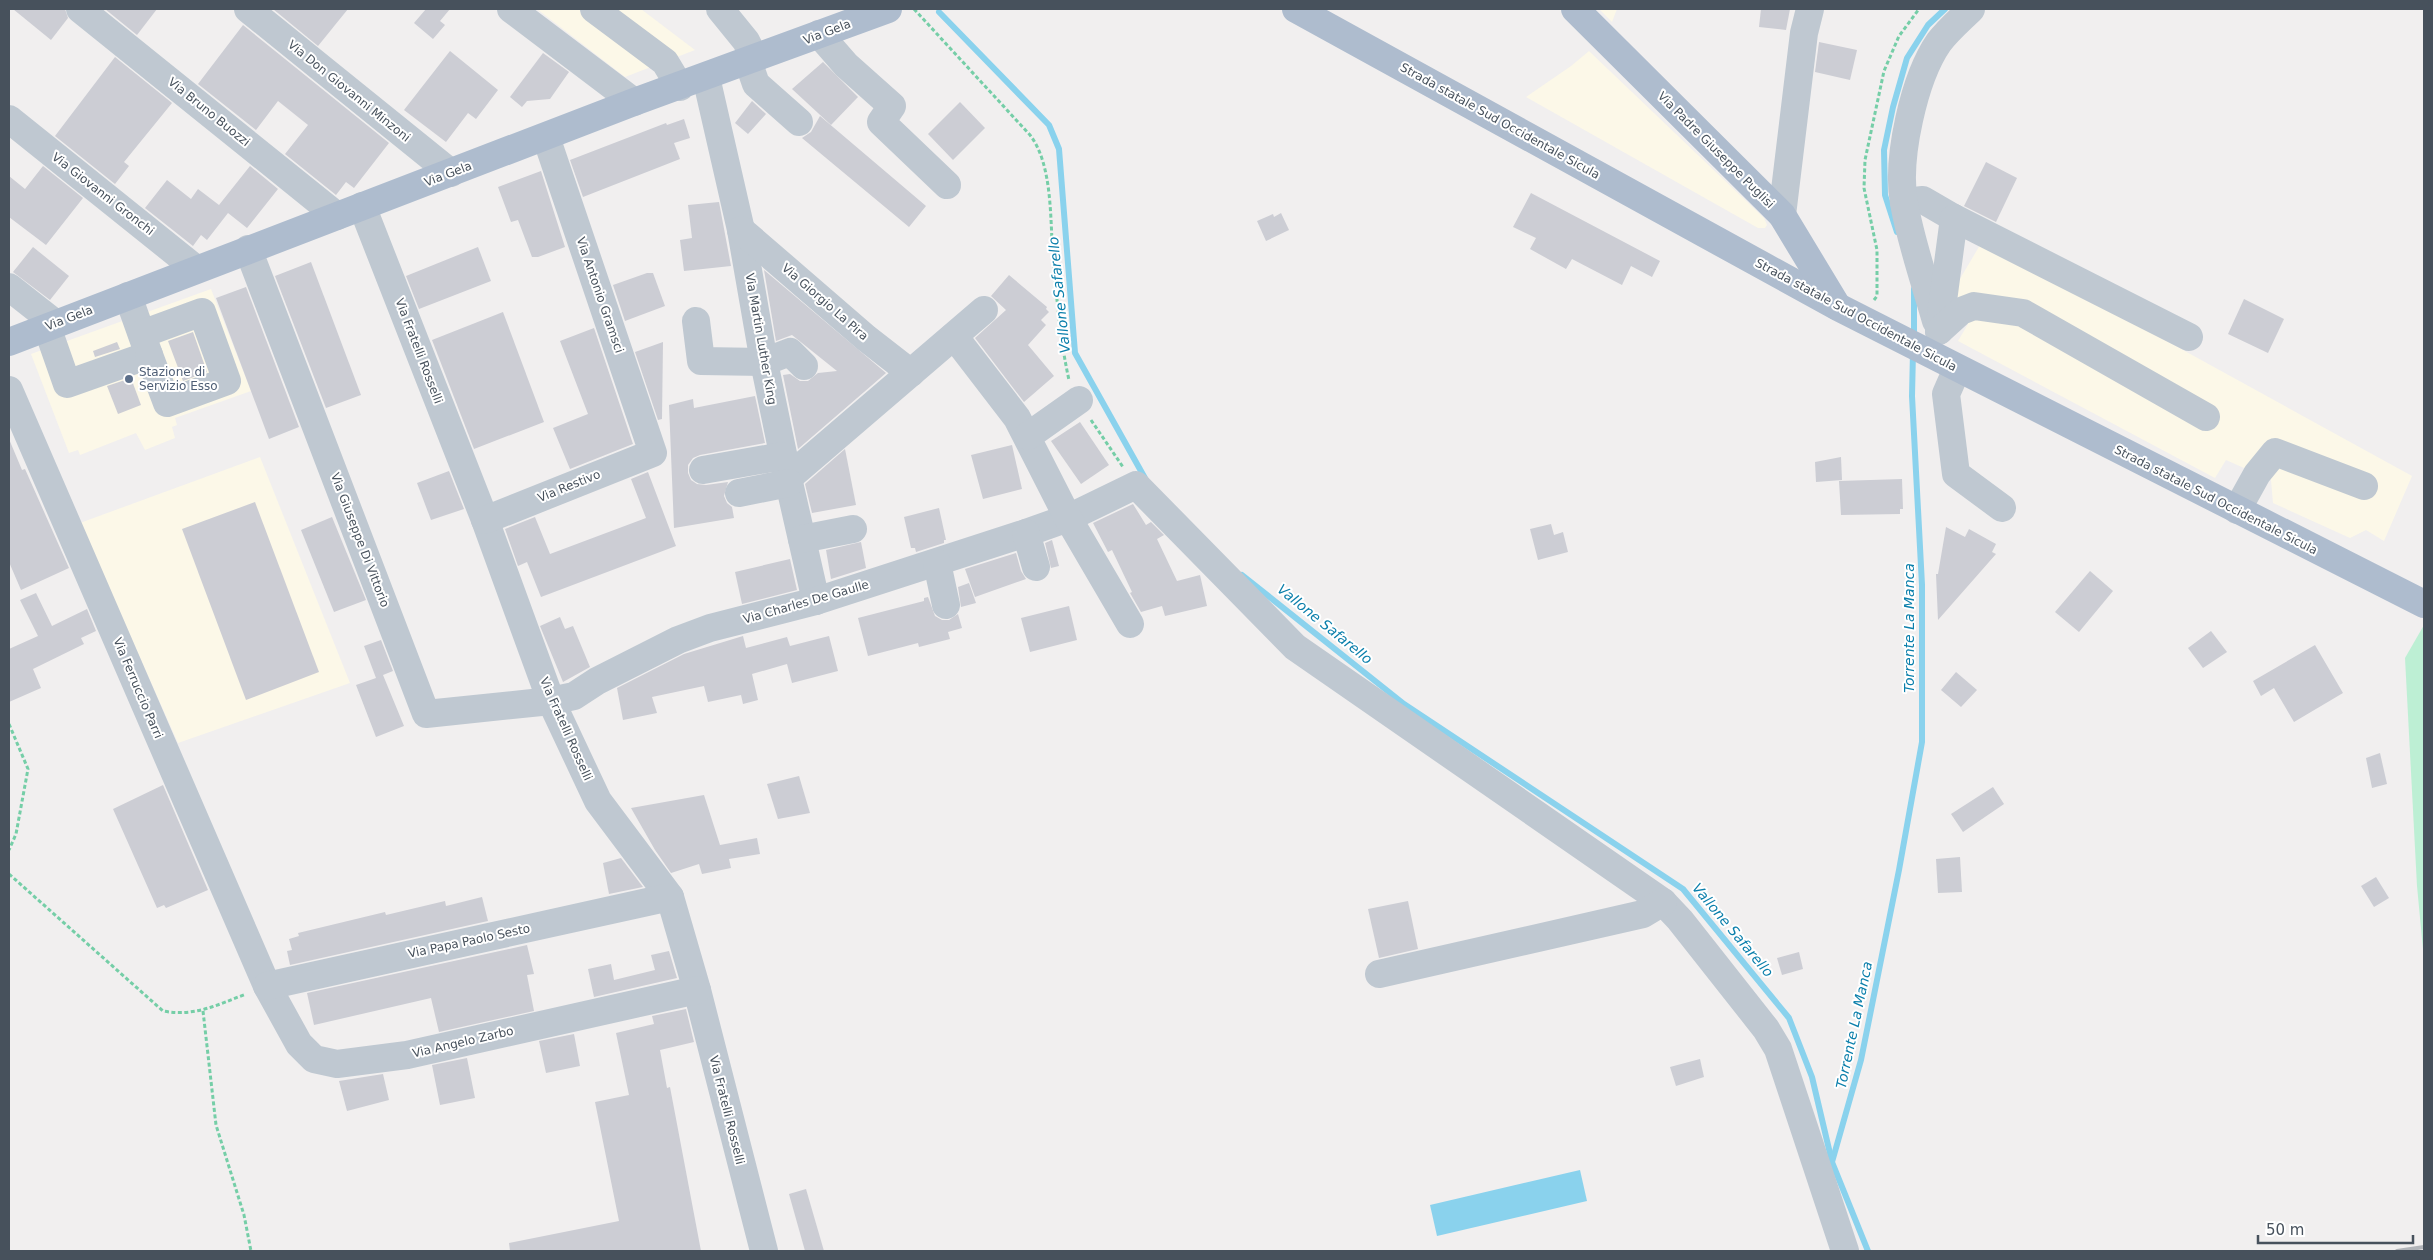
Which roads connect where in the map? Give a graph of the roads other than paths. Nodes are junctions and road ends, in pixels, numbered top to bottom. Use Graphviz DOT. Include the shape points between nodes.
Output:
graph roads {
  1 [pos="80,9"];
  2 [pos="248,9"];
  3 [pos="511,9"];
  4 [pos="594,9"];
  5 [pos="720,9"];
  6 [pos="888,9"];
  7 [pos="1296,9"];
  8 [pos="1810,9"];
  9 [pos="1971,9"];
  10 [pos="1578,10"];
  11 [pos="820,34"];
  12 [pos="751,60"];
  13 [pos="706,77"];
  14 [pos="680,87"];
  15 [pos="634,102"];
  16 [pos="9,120"];
  17 [pos="799,122"];
  18 [pos="546,137"];
  19 [pos="451,173"];
  20 [pos="947,186"];
  21 [pos="1904,202"];
  22 [pos="362,206"];
  23 [pos="1782,215"];
  24 [pos="337,216"];
  25 [pos="1954,218"];
  26 [pos="741,230"];
  27 [pos="248,249"];
  28 [pos="196,269"];
  29 [pos="9,287"];
  30 [pos="128,296"];
  31 [pos="1838,307"];
  32 [pos="984,310"];
  33 [pos="696,321"];
  34 [pos="51,325"];
  35 [pos="954,336"];
  36 [pos="2189,337"];
  37 [pos="9,342"];
  38 [pos="1925,345"];
  39 [pos="764,362"];
  40 [pos="804,366"];
  41 [pos="1957,369"];
  42 [pos="911,373"];
  43 [pos="9,390"];
  44 [pos="1079,400"];
  45 [pos="2206,417"];
  46 [pos="1028,436"];
  47 [pos="653,453"];
  48 [pos="704,470"];
  49 [pos="787,472"];
  50 [pos="2364,486"];
  51 [pos="739,493"];
  52 [pos="2002,508"];
  53 [pos="2237,510"];
  54 [pos="1068,518"];
  55 [pos="485,520"];
  56 [pos="853,529"];
  57 [pos="1026,533"];
  58 [pos="802,539"];
  59 [pos="937,563"];
  60 [pos="1036,567"];
  61 [pos="816,600"];
  62 [pos="2424,604"];
  63 [pos="946,605"];
  64 [pos="1130,624"];
  65 [pos="551,701"];
  66 [pos="670,897"];
  67 [pos="1663,902"];
  68 [pos="1379,974"];
  69 [pos="267,986"];
  70 [pos="697,990"];
  71 [pos="755,1250"];
  72 [pos="1845,1251"];
  1 -- 24 [label="street, Via Bruno Buozzi"];
  2 -- 19 [label="street, Via Don Giovanni Minzoni"];
  3 -- 15 [label="street"];
  4 -- 14 [label="street" via="665,62"];
  5 -- 12 [label="street" via="746,41"];
  6 -- 11 [label="main road, Via Gela"];
  7 -- 31 [label="main road, Strada statale Sud Occidentale Sicula"];
  8 -- 23 [label="street" via="1804,33"];
  9 -- 21 [label="street" via="1940,41 1914,95 1906,144"];
  10 -- 23 [label="main road, Via Padre Giuseppe Puglisi"];
  11 -- 12 [label="main road, Via Gela"];
  11 -- 20 [label="street" via="846,65 892,106 882,122"];
  12 -- 13 [label="main road, Via Gela"];
  12 -- 17 [label="street" via="756,84"];
  13 -- 14 [label="main road, Via Gela"];
  13 -- 26 [label="street, Via Martin Luther King"];
  14 -- 15 [label="main road, Via Gela"];
  15 -- 18 [label="main road, Via Gela"];
  16 -- 28 [label="street, Via Giovanni Gronchi"];
  18 -- 19 [label="main road, Via Gela"];
  18 -- 47 [label="street, Via Antonio Gramsci"];
  19 -- 22 [label="main road, Via Gela"];
  21 -- 25 [label="street" via="1924,200"];
  21 -- 38 [label="street"];
  22 -- 24 [label="main road, Via Gela"];
  22 -- 55 [label="street, Via Fratelli Rosselli"];
  23 -- 31 [label="main road, Via Padre Giuseppe Puglisi"];
  24 -- 27 [label="main road, Via Gela"];
  25 -- 36 [label="street"];
  25 -- 38 [label="street"];
  26 -- 39 [label="street, Via Martin Luther King"];
  26 -- 42 [label="street, Via Giorgio La Pira"];
  27 -- 28 [label="main road, Via Gela"];
  27 -- 65 [label="street, Via Giuseppe Di Vittorio" via="426,714"];
  28 -- 30 [label="main road, Via Gela"];
  29 -- 34 [label="street"];
  30 -- 34 [label="main road, Via Gela"];
  30 -- 34 [label="street" via="146,345 67,384"];
  31 -- 38 [label="main road, Strada statale Sud Occidentale Sicula"];
  32 -- 35 [label="street"];
  33 -- 39 [label="street" via="700,361"];
  34 -- 37 [label="main road, Via Gela"];
  35 -- 42 [label="street"];
  35 -- 46 [label="street"];
  38 -- 41 [label="main road, Strada statale Sud Occidentale Sicula"];
  38 -- 45 [label="street" via="1961,312 1974,306 2023,313"];
  39 -- 40 [label="street" via="790,352"];
  39 -- 49 [label="street, Via Martin Luther King"];
  41 -- 52 [label="street" via="1946,394 1956,474"];
  41 -- 53 [label="main road, Strada statale Sud Occidentale Sicula"];
  42 -- 49 [label="street"];
  43 -- 69 [label="street, Via Ferruccio Parri"];
  44 -- 46 [label="street"];
  46 -- 54 [label="street"];
  47 -- 55 [label="street, Via Restivo"];
  48 -- 49 [label="street"];
  49 -- 51 [label="street"];
  49 -- 58 [label="street, Via Martin Luther King"];
  50 -- 53 [label="street" via="2275,452 2257,474"];
  53 -- 62 [label="main road, Strada statale Sud Occidentale Sicula"];
  54 -- 57 [label="street, Via Charles De Gaulle"];
  54 -- 64 [label="street"];
  54 -- 67 [label="street, Via Charles De Gaulle" via="1136,485 1295,647"];
  55 -- 65 [label="street, Via Fratelli Rosselli"];
  56 -- 58 [label="street"];
  57 -- 59 [label="street, Via Charles De Gaulle"];
  57 -- 60 [label="street"];
  58 -- 61 [label="street, Via Martin Luther King"];
  59 -- 61 [label="street, Via Charles De Gaulle"];
  59 -- 63 [label="street"];
  61 -- 65 [label="street, Via Charles De Gaulle" via="710,628 678,640 574,696"];
  65 -- 66 [label="street, Via Fratelli Rosselli" via="598,801"];
  66 -- 69 [label="street, Via Papa Paolo Sesto"];
  66 -- 70 [label="street, Via Fratelli Rosselli"];
  67 -- 68 [label="street" via="1643,914"];
  67 -- 72 [label="street" via="1766,1029 1778,1049"];
  69 -- 70 [label="street, Via Angelo Zarbo" via="299,1044 314,1059 337,1064 407,1055"];
  70 -- 71 [label="street, Via Fratelli Rosselli"];
}
